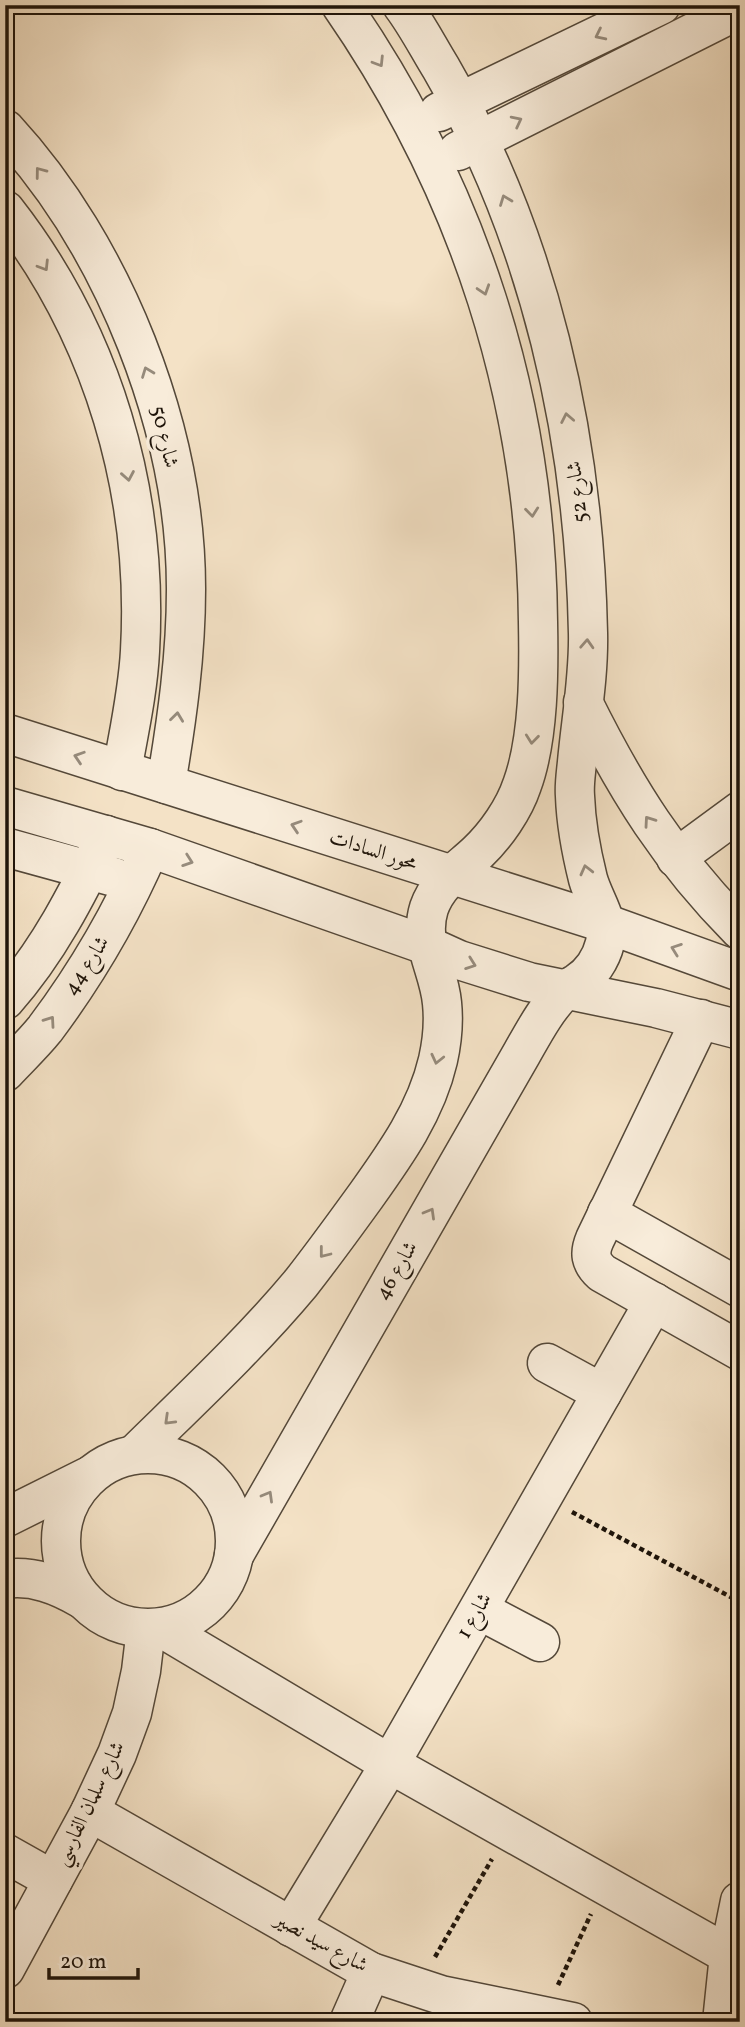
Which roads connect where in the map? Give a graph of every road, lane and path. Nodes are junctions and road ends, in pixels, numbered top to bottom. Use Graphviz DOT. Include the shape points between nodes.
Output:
graph roads {
  1 [pos="341,5"];
  2 [pos="402,5"];
  3 [pos="661,5"];
  4 [pos="740,9"];
  5 [pos="460,102"];
  6 [pos="414,124"];
  7 [pos="5,129"];
  8 [pos="479,140"];
  9 [pos="434,163"];
  10 [pos="5,210"];
  11 [pos="583,702"];
  12 [pos="5,733"];
  13 [pos="122,771"];
  14 [pos="166,784"];
  15 [pos="5,806"];
  16 [pos="740,811"];
  17 [pos="106,835"];
  18 [pos="5,847"];
  19 [pos="150,848"];
  20 [pos="676,858"];
  21 [pos="90,870"];
  22 [pos="449,875"];
  23 [pos="135,884"];
  24 [pos="607,924"];
  25 [pos="740,930"];
  26 [pos="426,944"];
  27 [pos="740,972"];
  28 [pos="564,990"];
  29 [pos="5,1000"];
  30 [pos="701,1019"];
  31 [pos="740,1030"];
  32 [pos="5,1072"];
  33 [pos="607,1213"];
  34 [pos="740,1288"];
  35 [pos="654,1302"];
  36 [pos="740,1351"];
  37 [pos="547,1363"];
  38 [pos="603,1393"];
  39 [pos="135,1454"];
  40 [pos="89,1476"];
  41 [pos="543,1496"];
  42 [pos="5,1518"];
  43 [pos="234,1555"];
  44 [pos="5,1579"];
  45 [pos="82,1599"];
  46 [pos="740,1602"];
  47 [pos="479,1610"];
  48 [pos="154,1629"];
  49 [pos="540,1642"];
  50 [pos="390,1764"];
  51 [pos="90,1812"];
  52 [pos="508,1830"];
  53 [pos="5,1853"];
  54 [pos="53,1880"];
  55 [pos="605,1885"];
  56 [pos="740,1900"];
  57 [pos="291,1927"];
  58 [pos="729,1955"];
  59 [pos="7,1959"];
  60 [pos="372,1972"];
  61 [pos="417,1988"];
  62 [pos="559,2019"];
  63 [pos="349,2022"];
  64 [pos="722,2022"];
  1 -- 6 [label="street, one-way"];
  2 -- 5 [label="street, شارع 52"];
  3 -- 5 [label="street, one-way"];
  8 -- 4 [label="street, one-way"];
  5 -- 6 [label="street"];
  5 -- 8 [label="street, شارع 52"];
  6 -- 9 [label="street"];
  14 -- 7 [label="street, شارع 50, one-way" via="184,655 186,586 169,450 127,319 96,257 60,198"];
  8 -- 9 [label="street"];
  11 -- 8 [label="street, شارع 52, one-way" via="586,572 559,376 524,249"];
  9 -- 22 [label="street, one-way" via="478,269 513,392 525,455 538,583 535,711 522,787 504,821 479,851"];
  10 -- 13 [label="street, شارع 50, one-way" via="58,287 86,344 126,464 142,590 140,653"];
  20 -- 11 [label="street, one-way" via="628,788"];
  24 -- 11 [label="street, شارع 52, one-way" via="589,883 578,838 575,793"];
  13 -- 12 [label="street, محور السادات, one-way"];
  13 -- 14 [label="street, محور السادات"];
  22 -- 14 [label="street, محور السادات, one-way"];
  15 -- 17 [label="street"];
  16 -- 20 [label="street"];
  17 -- 19 [label="street"];
  17 -- 21 [label="street"];
  18 -- 21 [label="street"];
  19 -- 23 [label="street, شارع 44"];
  19 -- 26 [label="street, one-way"];
  20 -- 25 [label="street"];
  21 -- 23 [label="street"];
  21 -- 29 [label="street" via="50,940"];
  22 -- 24 [label="street, محور السادات"];
  22 -- 26 [label="street" via="429,907"];
  32 -- 23 [label="street, شارع 44, one-way" via="44,1031 94,960"];
  27 -- 24 [label="street, محور السادات, one-way"];
  24 -- 28 [label="street" via="601,957 579,982"];
  26 -- 28 [label="street, one-way" via="494,972"];
  26 -- 39 [label="street, one-way" via="442,1002 442,1032 438,1061 411,1129 299,1284 221,1370"];
  28 -- 30 [label="street"];
  43 -- 28 [label="street, شارع 46, one-way" via="522,1053"];
  30 -- 31 [label="street"];
  30 -- 33 [label="street"];
  33 -- 34 [label="street"];
  33 -- 35 [label="street" via="591,1249 594,1266"];
  35 -- 36 [label="street"];
  35 -- 38 [label="street, شارع 1"];
  37 -- 38 [label="street"];
  38 -- 41 [label="street, شارع 1"];
  39 -- 40 [label="street" via="110,1462"];
  39 -- 43 [label="street" via="176,1458 210,1480 231,1514"];
  40 -- 42 [label="street"];
  40 -- 45 [label="street" via="74,1493 60,1536 69,1580"];
  41 -- 46 [label="path"];
  41 -- 47 [label="street, شارع 1"];
  43 -- 48 [label="street" via="212,1601 198,1613"];
  44 -- 45 [label="street" via="36,1579"];
  45 -- 48 [label="street" via="122,1625"];
  47 -- 49 [label="street"];
  47 -- 50 [label="street, شارع 1"];
  48 -- 50 [label="street"];
  48 -- 51 [label="street, شارع سلمان الفارسي" via="132,1713"];
  50 -- 52 [label="street"];
  50 -- 57 [label="street, شارع 1"];
  51 -- 54 [label="street, شارع سلمان الفارسي"];
  51 -- 57 [label="street, شارع سيد نصير"];
  52 -- 55 [label="street"];
  52 -- 61 [label="path"];
  53 -- 54 [label="street"];
  54 -- 59 [label="street, شارع سلمان الفارسي"];
  55 -- 58 [label="street"];
  55 -- 62 [label="path"];
  56 -- 58 [label="street"];
  57 -- 60 [label="street, شارع سيد نصير"];
  58 -- 64 [label="street"];
  60 -- 61 [label="street, شارع سيد نصير"];
  60 -- 63 [label="street"];
  61 -- 62 [label="street, شارع سيد نصير"];
}
